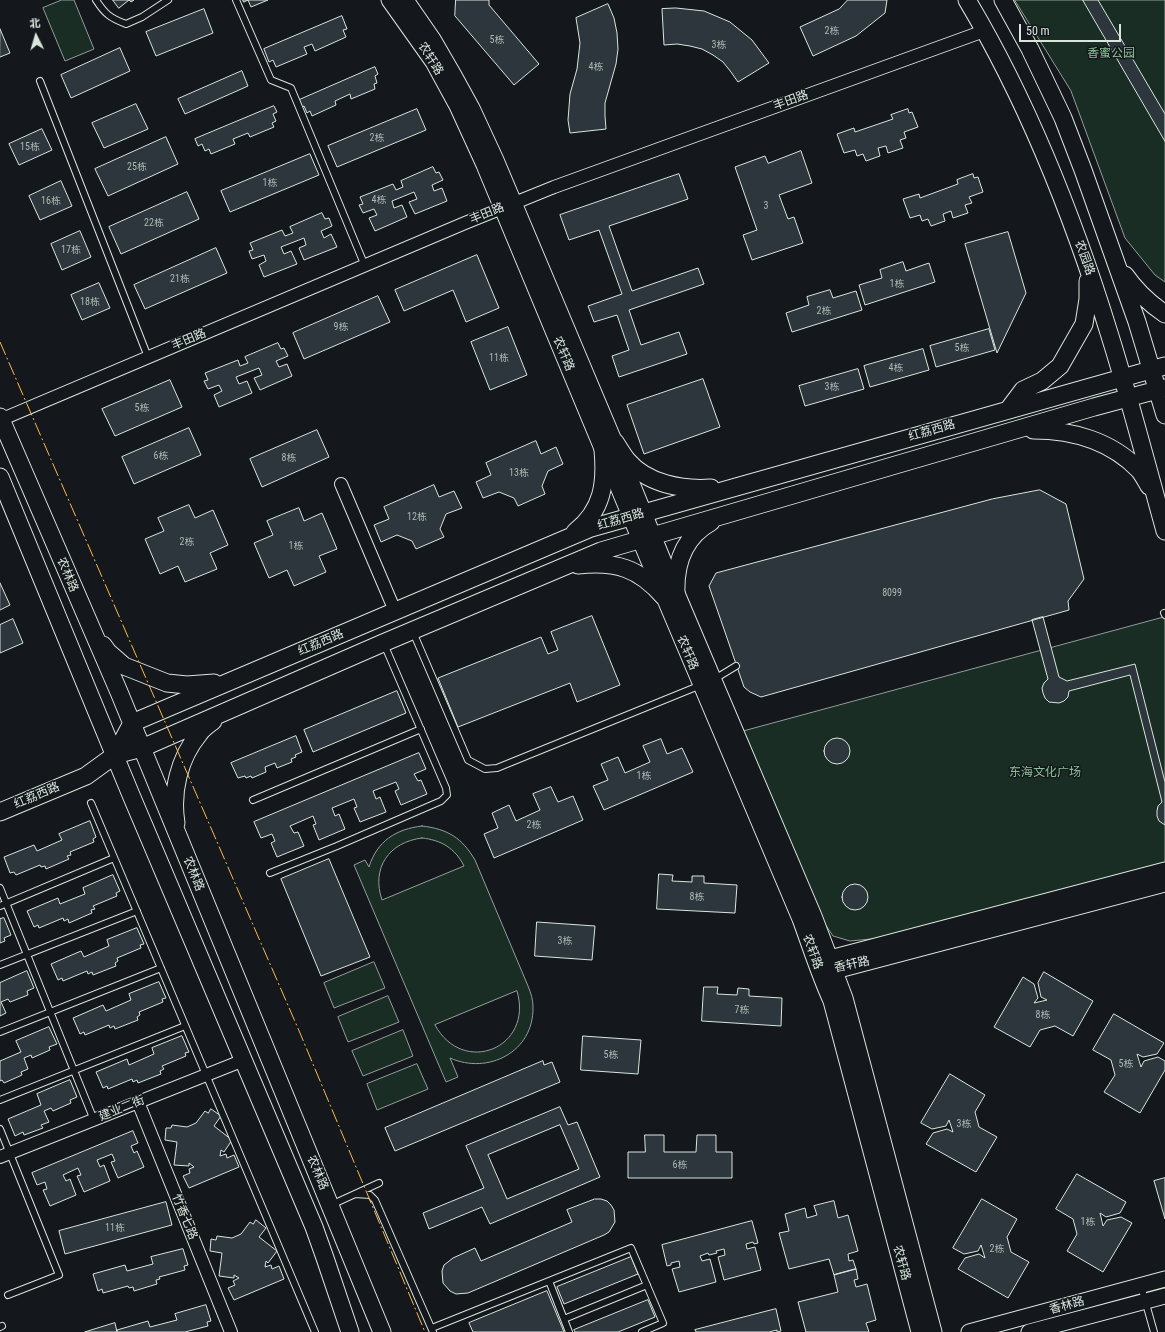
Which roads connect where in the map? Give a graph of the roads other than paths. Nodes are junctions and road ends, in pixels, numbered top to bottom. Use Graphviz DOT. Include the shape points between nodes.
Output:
graph roads {
  1 [pos="96,0"];
  2 [pos="168,0"];
  3 [pos="236,0"];
  4 [pos="389,0"];
  5 [pos="406,0"];
  6 [pos="967,0"];
  7 [pos="1003,0"];
  8 [pos="984,31"];
  9 [pos="40,81"];
  10 [pos="508,206"];
  11 [pos="1117,264"];
  12 [pos="365,266"];
  13 [pos="1088,268"];
  14 [pos="1165,314"];
  15 [pos="148,357"];
  16 [pos="1158,368"];
  17 [pos="1122,378"];
  18 [pos="1161,389"];
  19 [pos="1128,398"];
  20 [pos="1008,410"];
  21 [pos="1165,415"];
  22 [pos="0,419"];
  23 [pos="1016,430"];
  24 [pos="609,446"];
  25 [pos="0,477"];
  26 [pos="341,484"];
  27 [pos="737,487"];
  28 [pos="1155,494"];
  29 [pos="637,515"];
  30 [pos="721,516"];
  31 [pos="1165,531"];
  32 [pos="646,538"];
  33 [pos="564,539"];
  34 [pos="553,571"];
  35 [pos="670,595"];
  36 [pos="395,611"];
  37 [pos="91,630"];
  38 [pos="412,630"];
  39 [pos="383,643"];
  40 [pos="736,666"];
  41 [pos="238,678"];
  42 [pos="707,682"];
  43 [pos="235,708"];
  44 [pos="132,723"];
  45 [pos="421,729"];
  46 [pos="142,748"];
  47 [pos="115,755"];
  48 [pos="253,800"];
  49 [pos="91,803"];
  50 [pos="0,812"];
  51 [pos="178,837"];
  52 [pos="114,858"];
  53 [pos="1165,870"];
  54 [pos="270,873"];
  55 [pos="1165,884"];
  56 [pos="0,888"];
  57 [pos="3,904"];
  58 [pos="136,911"];
  59 [pos="27,955"];
  60 [pos="0,965"];
  61 [pos="833,965"];
  62 [pos="161,968"];
  63 [pos="819,969"];
  64 [pos="50,1012"];
  65 [pos="185,1026"];
  66 [pos="0,1032"];
  67 [pos="244,1060"];
  68 [pos="73,1070"];
  69 [pos="206,1075"];
  70 [pos="0,1100"];
  71 [pos="138,1102"];
  72 [pos="94,1120"];
  73 [pos="0,1129"];
  74 [pos="5,1155"];
  75 [pos="380,1183"];
  76 [pos="355,1194"];
  77 [pos="330,1205"];
  78 [pos="1165,1279"];
  79 [pos="549,1281"];
  80 [pos="647,1286"];
  81 [pos="1142,1286"];
  82 [pos="8,1295"];
  83 [pos="1165,1296"];
  84 [pos="1146,1301"];
  85 [pos="564,1319"];
  86 [pos="433,1330"];
  87 [pos="231,1332"];
  88 [pos="315,1332"];
  89 [pos="350,1332"];
  90 [pos="382,1332"];
  91 [pos="569,1332"];
  92 [pos="642,1332"];
  93 [pos="919,1332"];
  94 [pos="934,1332"];
  95 [pos="969,1332"];
  96 [pos="1029,1332"];
  97 [pos="1154,1332"];
  1 -- 2 [label="lane" via="113,19 126,24"];
  3 -- 12 [label="lane" via="271,80 291,88"];
  4 -- 10 [label="street, 农轩路" via="433,62 484,165"];
  5 -- 10 [label="street, 农轩路" via="433,39 472,108"];
  6 -- 8 [label="main road, 农园路"];
  7 -- 11 [label="main road" via="1063,118"];
  8 -- 10 [label="street, 丰田路"];
  8 -- 13 [label="main road, 农园路" via="1035,134"];
  9 -- 15 [label="lane"];
  10 -- 12 [label="street, 丰田路"];
  10 -- 24 [label="street, 农轩路"];
  11 -- 14 [label="main road" via="1134,288"];
  11 -- 16 [label="main road" via="1137,322"];
  12 -- 15 [label="street, 丰田路"];
  13 -- 17 [label="main road, 农园路"];
  13 -- 20 [label="main road" via="1088,299 1084,324 1060,366 1042,381 1023,390"];
  15 -- 22 [label="street, 丰田路"];
  16 -- 17 [label="main road, 红荔西路"];
  16 -- 18 [label="main road"];
  17 -- 19 [label="main road, 农园路"];
  17 -- 20 [label="main road, 红荔西路"];
  18 -- 19 [label="main road, 红荔西路"];
  18 -- 21 [label="main road"];
  19 -- 23 [label="main road, 红荔西路"];
  19 -- 28 [label="main road, 农园路"];
  20 -- 27 [label="main road, 红荔西路"];
  22 -- 37 [label="main road, 农林路"];
  23 -- 28 [label="main road" via="1048,430 1078,434 1104,444 1123,456 1139,471"];
  23 -- 30 [label="main road, 红荔西路"];
  24 -- 27 [label="main road" via="651,478 679,488"];
  24 -- 29 [label="street, 农轩路"];
  24 -- 33 [label="main road" via="604,483 594,512"];
  25 -- 47 [label="main road, 农林路"];
  26 -- 36 [label="street"];
  27 -- 29 [label="main road, 红荔西路"];
  28 -- 31 [label="main road, 农园路"];
  29 -- 32 [label="street, 农轩路"];
  29 -- 33 [label="main road, 红荔西路" via="591,528"];
  30 -- 32 [label="main road, 红荔西路"];
  30 -- 35 [label="main road" via="704,525 691,537 678,565"];
  32 -- 34 [label="main road, 红荔西路" via="601,551"];
  32 -- 35 [label="street, 农轩路"];
  33 -- 36 [label="main road, 红荔西路"];
  34 -- 35 [label="main road" via="575,566 609,564 640,574"];
  34 -- 38 [label="main road, 红荔西路"];
  35 -- 42 [label="street, 农轩路"];
  36 -- 41 [label="main road, 红荔西路"];
  37 -- 41 [label="main road" via="108,652 124,666 167,683 209,684"];
  37 -- 44 [label="main road, 农林路"];
  38 -- 39 [label="main road, 红荔西路"];
  38 -- 42 [label="lane" via="468,760 485,769 497,768"];
  39 -- 43 [label="main road, 红荔西路"];
  39 -- 45 [label="lane"];
  40 -- 42 [label="lane"];
  41 -- 44 [label="main road, 红荔西路"];
  42 -- 61 [label="street, 农轩路" via="814,916"];
  42 -- 63 [label="street, 农轩路"];
  43 -- 46 [label="main road, 红荔西路"];
  43 -- 51 [label="main road" via="200,732 189,748 176,783 175,816"];
  44 -- 46 [label="main road, 农林路"];
  44 -- 47 [label="main road, 红荔西路"];
  45 -- 48 [label="lane"];
  45 -- 54 [label="lane" via="446,788 447,796 444,799"];
  46 -- 47 [label="main road, 红荔西路"];
  46 -- 51 [label="main road, 农林路"];
  47 -- 50 [label="main road, 红荔西路" via="86,776"];
  47 -- 67 [label="main road, 农林路"];
  49 -- 52 [label="lane"];
  51 -- 77 [label="main road, 农林路"];
  52 -- 57 [label="lane"];
  52 -- 58 [label="lane"];
  53 -- 61 [label="street, 香轩路"];
  55 -- 61 [label="street, 香轩路"];
  56 -- 57 [label="lane"];
  57 -- 59 [label="lane"];
  58 -- 59 [label="lane"];
  58 -- 62 [label="lane"];
  59 -- 60 [label="lane"];
  59 -- 64 [label="lane"];
  61 -- 63 [label="street, 香轩路"];
  61 -- 94 [label="street, 农轩路" via="845,998"];
  62 -- 64 [label="lane"];
  62 -- 65 [label="lane"];
  63 -- 93 [label="street, 农轩路" via="822,983 831,1001"];
  64 -- 66 [label="lane"];
  64 -- 68 [label="lane"];
  65 -- 68 [label="lane"];
  65 -- 69 [label="lane"];
  67 -- 69 [label="street, 建业二街"];
  67 -- 89 [label="main road, 农林路" via="314,1227"];
  68 -- 70 [label="lane"];
  68 -- 72 [label="lane"];
  69 -- 71 [label="street, 建业二街"];
  69 -- 88 [label="lane"];
  71 -- 72 [label="street, 建业二街"];
  71 -- 87 [label="street, 竹香七路"];
  72 -- 74 [label="street, 建业二街"];
  73 -- 74 [label="lane"];
  74 -- 82 [label="lane" via="59,1275"];
  75 -- 76 [label="lane"];
  76 -- 77 [label="lane"];
  76 -- 86 [label="lane" via="370,1195 375,1200"];
  77 -- 90 [label="main road, 农林路"];
  78 -- 81 [label="street, 香林路"];
  79 -- 80 [label="lane" via="631,1248"];
  79 -- 85 [label="lane"];
  79 -- 86 [label="lane"];
  80 -- 85 [label="lane"];
  80 -- 92 [label="lane" via="663,1323"];
  81 -- 84 [label="lane"];
  81 -- 95 [label="street, 香林路"];
  83 -- 84 [label="street, 香林路"];
  84 -- 96 [label="street, 香林路"];
  84 -- 97 [label="lane"];
  85 -- 91 [label="lane"];
}
